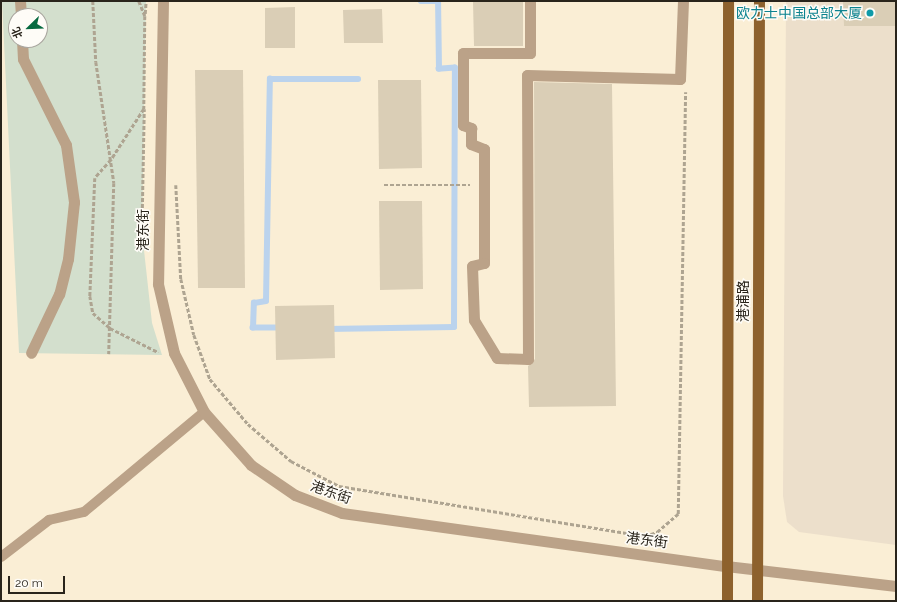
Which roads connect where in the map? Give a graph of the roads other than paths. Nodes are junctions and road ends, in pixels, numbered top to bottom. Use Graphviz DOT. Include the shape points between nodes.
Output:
graph roads {
  1 [pos="163,1"];
  2 [pos="530,1"];
  3 [pos="683,1"];
  4 [pos="728,1"];
  5 [pos="759,1"];
  6 [pos="22,48"];
  7 [pos="31,354"];
  8 [pos="204,412"];
  9 [pos="1,557"];
  10 [pos="726,566"];
  11 [pos="757,570"];
  12 [pos="896,586"];
  13 [pos="727,601"];
  14 [pos="757,601"];
  1 -- 8 [label="street, 港东街" via="158,284 174,353"];
  2 -- 3 [label="street" via="530,53 463,53 463,125 471,128 470,144 484,149 484,263 472,266 474,320 497,358 528,359 527,75 680,79"];
  4 -- 10 [label="main road, 港浦路"];
  5 -- 11 [label="main road, 港浦路"];
  6 -- 7 [label="street" via="23,59 66,145 74,202 68,258 59,294"];
  8 -- 9 [label="lane" via="84,512 50,520"];
  8 -- 10 [label="street, 港东街" via="251,465 295,495 342,513"];
  10 -- 11 [label="street, 港东街"];
  10 -- 13 [label="main road, 港浦路"];
  11 -- 12 [label="street, 港东街"];
  11 -- 14 [label="main road, 港浦路"];
}
